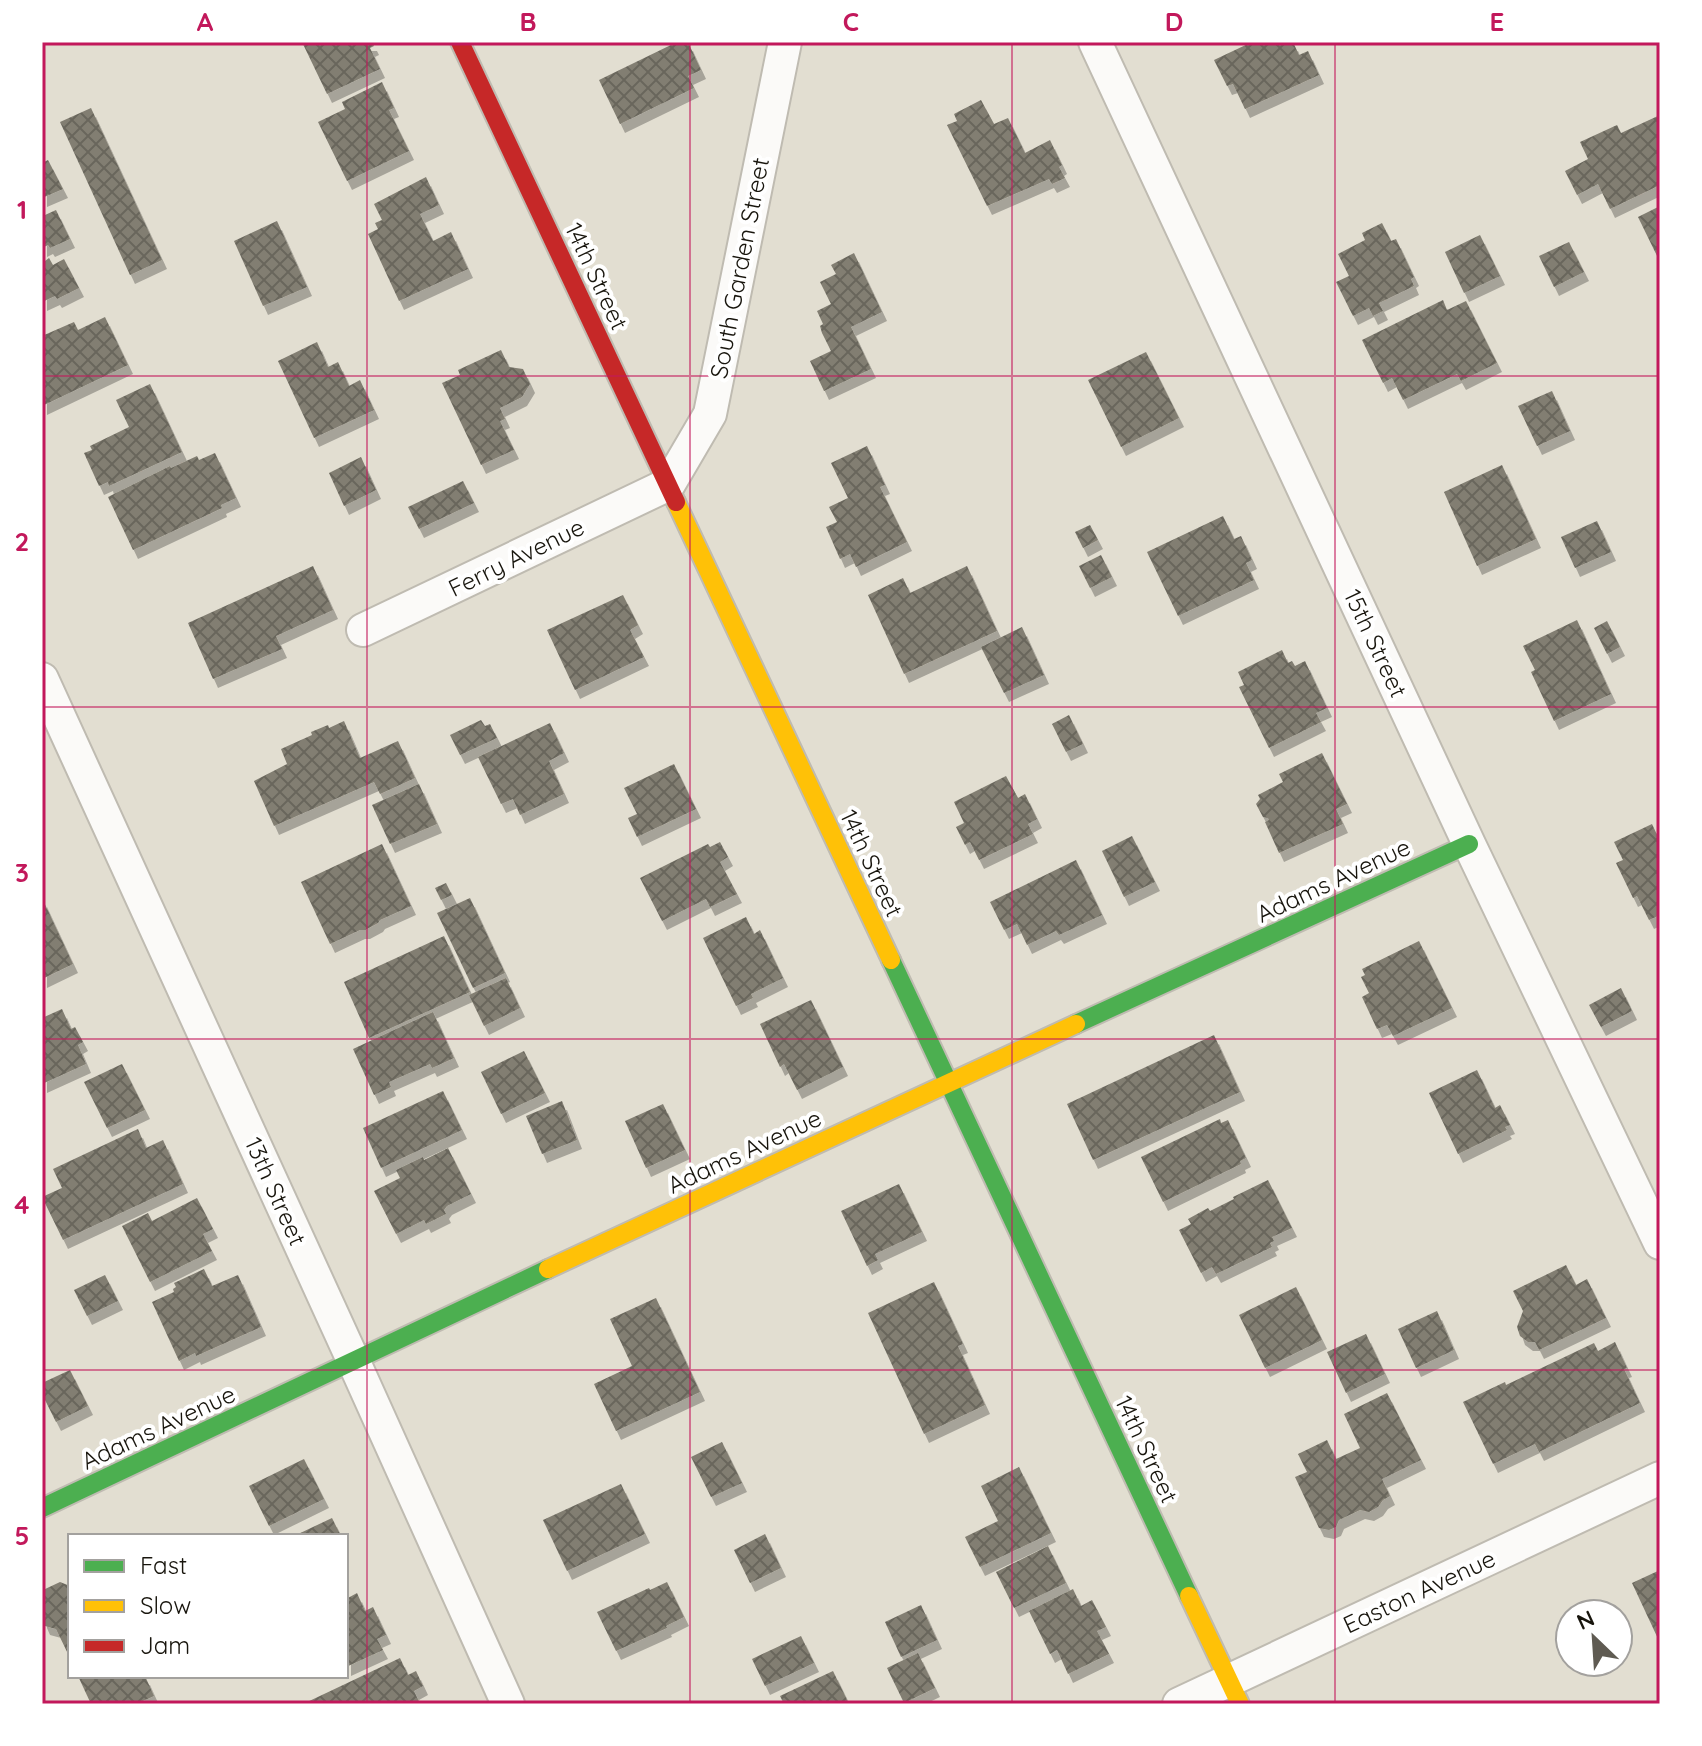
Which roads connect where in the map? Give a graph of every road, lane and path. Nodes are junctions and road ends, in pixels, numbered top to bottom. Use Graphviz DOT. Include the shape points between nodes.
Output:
graph roads {
  1 [pos="460,42"];
  2 [pos="785,42"];
  3 [pos="1095,42"];
  4 [pos="669,484"];
  5 [pos="363,630"];
  6 [pos="42,679"];
  7 [pos="1469,844"];
  8 [pos="948,1082"];
  9 [pos="1660,1243"];
  10 [pos="353,1360"];
  11 [pos="1660,1478"];
  12 [pos="42,1508"];
  13 [pos="1235,1692"];
  14 [pos="508,1704"];
  15 [pos="1179,1704"];
  1 -- 4 [label="street, 14th Street"];
  2 -- 4 [label="street, South Garden Street" via="710,414"];
  3 -- 7 [label="street, 15th Street"];
  4 -- 5 [label="street, Ferry Avenue"];
  4 -- 8 [label="street, 14th Street"];
  6 -- 10 [label="street, 13th Street"];
  7 -- 8 [label="street, Adams Avenue"];
  7 -- 9 [label="street, 15th Street"];
  8 -- 10 [label="street, Adams Avenue"];
  8 -- 13 [label="street, 14th Street"];
  10 -- 12 [label="street, Adams Avenue"];
  10 -- 14 [label="street, 13th Street"];
  11 -- 13 [label="street, Easton Avenue"];
  13 -- 15 [label="street, Easton Avenue"];
}
